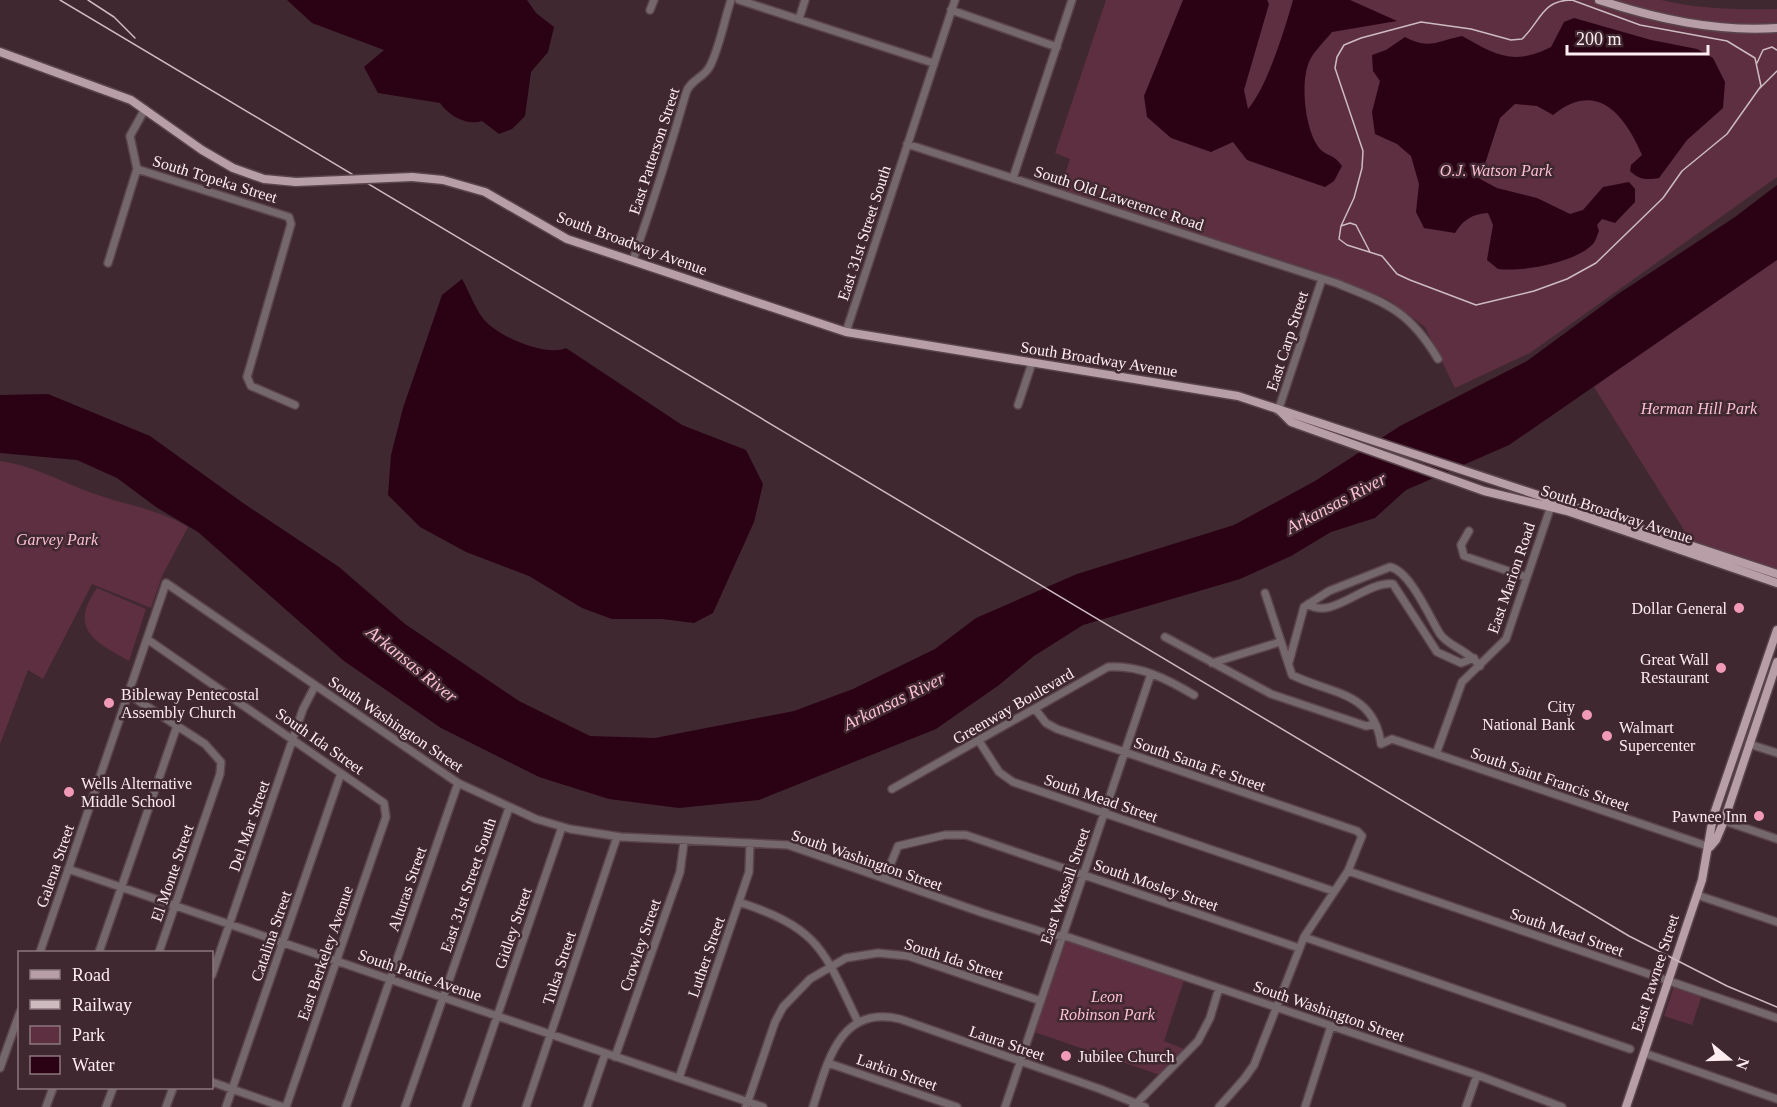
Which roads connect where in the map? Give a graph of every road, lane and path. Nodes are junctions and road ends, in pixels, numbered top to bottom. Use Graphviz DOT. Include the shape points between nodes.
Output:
graph roads {
  1 [pos="654,0"];
  2 [pos="731,0"];
  3 [pos="740,0"];
  4 [pos="805,0"];
  5 [pos="954,0"];
  6 [pos="1072,0"];
  7 [pos="1599,0"];
  8 [pos="651,10"];
  9 [pos="951,10"];
  10 [pos="799,19"];
  11 [pos="1777,27"];
  12 [pos="1057,47"];
  13 [pos="0,52"];
  14 [pos="933,63"];
  15 [pos="145,109"];
  16 [pos="907,144"];
  17 [pos="137,169"];
  18 [pos="1013,178"];
  19 [pos="633,260"];
  20 [pos="108,263"];
  21 [pos="1322,279"];
  22 [pos="846,332"];
  23 [pos="1438,359"];
  24 [pos="1032,363"];
  25 [pos="295,405"];
  26 [pos="1018,405"];
  27 [pos="1280,412"];
  28 [pos="1552,503"];
  29 [pos="1469,531"];
  30 [pos="1777,574"];
  31 [pos="1527,577"];
  32 [pos="166,583"];
  33 [pos="1777,583"];
  34 [pos="1265,593"];
  35 [pos="1308,604"];
  36 [pos="1777,630"];
  37 [pos="1166,636"];
  38 [pos="147,639"];
  39 [pos="1280,642"];
  40 [pos="1474,658"];
  41 [pos="1212,663"];
  42 [pos="1777,663"];
  43 [pos="1289,665"];
  44 [pos="1480,666"];
  45 [pos="1151,674"];
  46 [pos="315,686"];
  47 [pos="128,694"];
  48 [pos="1194,695"];
  49 [pos="1035,709"];
  50 [pos="1375,724"];
  51 [pos="177,726"];
  52 [pos="293,738"];
  53 [pos="979,741"];
  54 [pos="1749,744"];
  55 [pos="1125,752"];
  56 [pos="1777,753"];
  57 [pos="1436,754"];
  58 [pos="341,773"];
  59 [pos="458,783"];
  60 [pos="892,789"];
  61 [pos="386,807"];
  62 [pos="509,808"];
  63 [pos="1104,814"];
  64 [pos="1713,817"];
  65 [pos="1724,821"];
  66 [pos="562,827"];
  67 [pos="617,837"];
  68 [pos="1777,839"];
  69 [pos="684,842"];
  70 [pos="750,843"];
  71 [pos="1710,847"];
  72 [pos="68,869"];
  73 [pos="1348,871"];
  74 [pos="1083,875"];
  75 [pos="885,878"];
  76 [pos="122,887"];
  77 [pos="1333,891"];
  78 [pos="1697,895"];
  79 [pos="739,902"];
  80 [pos="176,906"];
  81 [pos="1777,922"];
  82 [pos="229,924"];
  83 [pos="1063,936"];
  84 [pos="1304,937"];
  85 [pos="283,942"];
  86 [pos="1299,948"];
  87 [pos="40,951"];
  88 [pos="99,951"];
  89 [pos="159,951"];
  90 [pos="336,961"];
  91 [pos="830,966"];
  92 [pos="213,972"];
  93 [pos="390,979"];
  94 [pos="1669,981"];
  95 [pos="1219,988"];
  96 [pos="443,998"];
  97 [pos="1041,1001"];
  98 [pos="1276,1008"];
  99 [pos="497,1016"];
  100 [pos="18,1018"];
  101 [pos="1777,1018"];
  102 [pos="858,1022"];
  103 [pos="1331,1026"];
  104 [pos="551,1035"];
  105 [pos="1630,1049"];
  106 [pos="1644,1053"];
  107 [pos="606,1054"];
  108 [pos="615,1057"];
  109 [pos="1020,1062"];
  110 [pos="828,1063"];
  111 [pos="0,1068"];
  112 [pos="1477,1075"];
  113 [pos="679,1078"];
  114 [pos="213,1082"];
  115 [pos="53,1089"];
  116 [pos="113,1089"];
  117 [pos="172,1089"];
  118 [pos="232,1089"];
  119 [pos="1777,1101"];
  120 [pos="747,1104"];
  121 [pos="1135,1105"];
  122 [pos="46,1107"];
  123 [pos="106,1107"];
  124 [pos="166,1107"];
  125 [pos="226,1107"];
  126 [pos="285,1107"];
  127 [pos="346,1107"];
  128 [pos="405,1107"];
  129 [pos="466,1107"];
  130 [pos="526,1107"];
  131 [pos="587,1107"];
  132 [pos="763,1107"];
  133 [pos="813,1107"];
  134 [pos="957,1107"];
  135 [pos="1005,1107"];
  136 [pos="1145,1107"];
  137 [pos="1219,1107"];
  138 [pos="1305,1107"];
  139 [pos="1466,1107"];
  140 [pos="1562,1107"];
  141 [pos="1626,1107"];
  142 [pos="1776,1107"];
  1 -- 8 [label="street"];
  2 -- 19 [label="street, East Patterson Street" via="711,64 690,84"];
  3 -- 10 [label="street"];
  4 -- 10 [label="street"];
  5 -- 9 [label="street, East 31st Street South"];
  6 -- 12 [label="street"];
  7 -- 11 [label="main road" via="1680,23"];
  9 -- 12 [label="street"];
  9 -- 14 [label="street, East 31st Street South"];
  10 -- 14 [label="street"];
  12 -- 18 [label="street"];
  13 -- 15 [label="main road, South Broadway Avenue" via="91,84"];
  14 -- 16 [label="street, East 31st Street South"];
  15 -- 17 [label="street" via="130,136"];
  15 -- 19 [label="main road, South Broadway Avenue, bridge" via="225,164 264,179 443,180 485,192 557,234"];
  16 -- 18 [label="street, South Old Lawerence Road"];
  16 -- 22 [label="street, East 31st Street South"];
  17 -- 20 [label="street"];
  17 -- 25 [label="street, South Topeka Street" via="286,215 291,220 247,377 251,386"];
  18 -- 21 [label="street, South Old Lawerence Road"];
  19 -- 22 [label="main road, South Broadway Avenue"];
  21 -- 23 [label="street, South Old Lawerence Road" via="1389,304 1410,320"];
  21 -- 27 [label="street, East Carp Street"];
  22 -- 24 [label="main road, South Broadway Avenue"];
  24 -- 26 [label="street"];
  24 -- 27 [label="main road, South Broadway Avenue" via="1238,396"];
  27 -- 28 [label="main road, South Broadway Avenue" via="1294,412"];
  27 -- 28 [label="main road, South Broadway Avenue" via="1291,422 1484,491"];
  28 -- 30 [label="main road, South Broadway Avenue"];
  28 -- 31 [label="street, East Marion Road"];
  28 -- 33 [label="main road, South Broadway Avenue"];
  29 -- 31 [label="street" via="1462,541 1462,554"];
  31 -- 44 [label="street, East Marion Road" via="1506,639"];
  32 -- 38 [label="street, Galena Street"];
  32 -- 46 [label="street, South Washington Street"];
  34 -- 39 [label="street"];
  35 -- 40 [label="street" via="1323,610 1372,588 1392,584 1439,653 1463,664"];
  35 -- 40 [label="street" via="1355,579 1394,568 1410,582 1442,636"];
  35 -- 43 [label="street" via="1299,621"];
  36 -- 64 [label="main road, East Pawnee Street"];
  37 -- 41 [label="street"];
  38 -- 47 [label="street, Galena Street"];
  38 -- 52 [label="street, South Ida Street"];
  39 -- 41 [label="street"];
  39 -- 43 [label="street"];
  40 -- 44 [label="street"];
  41 -- 50 [label="street" via="1265,692 1365,726"];
  42 -- 54 [label="main road, East Pawnee Street"];
  43 -- 50 [label="street" via="1292,675 1358,700"];
  44 -- 57 [label="street, East Marion Road" via="1459,687"];
  45 -- 48 [label="street, Greenway Boulevard"];
  45 -- 49 [label="street, Greenway Boulevard" via="1132,667 1108,667"];
  45 -- 55 [label="street, East Wassall Street"];
  46 -- 52 [label="street, Del Mar Street"];
  46 -- 59 [label="street, South Washington Street"];
  47 -- 51 [label="street"];
  47 -- 72 [label="street, Galena Street"];
  49 -- 53 [label="street, Greenway Boulevard"];
  49 -- 55 [label="street, South Santa Fe Street" via="1057,729"];
  50 -- 57 [label="street, South Saint Francis Street" via="1381,744 1392,739"];
  51 -- 76 [label="street"];
  51 -- 80 [label="street, El Monte Street" via="219,757 221,767"];
  52 -- 58 [label="street, South Ida Street"];
  52 -- 82 [label="street, Del Mar Street"];
  53 -- 60 [label="street, Greenway Boulevard"];
  53 -- 63 [label="street, South Mead Street" via="999,772 1013,782"];
  54 -- 56 [label="street"];
  54 -- 65 [label="main road, East Pawnee Street"];
  55 -- 63 [label="street, East Wassall Street"];
  55 -- 73 [label="street, South Santa Fe Street" via="1357,831 1362,836"];
  57 -- 71 [label="street, South Saint Francis Street"];
  58 -- 61 [label="street, South Ida Street" via="378,797"];
  58 -- 85 [label="street, Catalina Street"];
  59 -- 62 [label="street, South Washington Street"];
  59 -- 93 [label="street, Alturas Street"];
  61 -- 90 [label="street, East Berkeley Avenue" via="386,817"];
  62 -- 66 [label="street, South Washington Street"];
  62 -- 96 [label="street, East 31st Street South"];
  63 -- 74 [label="street, East Wassall Street"];
  63 -- 77 [label="street, South Mead Street"];
  64 -- 65 [label="street"];
  64 -- 71 [label="main road, East Pawnee Street"];
  65 -- 68 [label="street"];
  65 -- 71 [label="main road, East Pawnee Street"];
  66 -- 67 [label="street, South Washington Street"];
  66 -- 99 [label="street, Gidley Street"];
  67 -- 69 [label="street, South Washington Street"];
  67 -- 104 [label="street, Tulsa Street"];
  69 -- 70 [label="street, South Washington Street"];
  69 -- 108 [label="street, Crowley Street" via="680,872"];
  70 -- 75 [label="street, South Washington Street" via="788,845"];
  70 -- 79 [label="street, Luther Street" via="749,872"];
  71 -- 78 [label="main road, East Pawnee Street"];
  72 -- 76 [label="street, South Pattie Avenue"];
  72 -- 87 [label="street, Galena Street"];
  73 -- 77 [label="street"];
  73 -- 94 [label="street, South Mead Street"];
  74 -- 75 [label="street, South Mosley Street" via="966,835 945,835 898,846"];
  74 -- 83 [label="street, East Wassall Street"];
  74 -- 86 [label="street, South Mosley Street"];
  75 -- 83 [label="street, South Washington Street" via="983,914"];
  76 -- 80 [label="street, South Pattie Avenue"];
  76 -- 88 [label="street"];
  77 -- 84 [label="street"];
  78 -- 81 [label="street"];
  78 -- 94 [label="main road, East Pawnee Street"];
  79 -- 91 [label="street" via="769,912 804,931 822,950"];
  79 -- 113 [label="street, Luther Street"];
  80 -- 82 [label="street, South Pattie Avenue"];
  80 -- 89 [label="street, El Monte Street"];
  82 -- 85 [label="street, South Pattie Avenue"];
  82 -- 92 [label="street, Del Mar Street"];
  83 -- 95 [label="street, South Washington Street"];
  83 -- 97 [label="street, East Wassall Street"];
  84 -- 86 [label="street"];
  84 -- 105 [label="street"];
  85 -- 90 [label="street, South Pattie Avenue"];
  85 -- 118 [label="street, Catalina Street"];
  86 -- 98 [label="street"];
  90 -- 93 [label="street, South Pattie Avenue"];
  90 -- 126 [label="street, East Berkeley Avenue"];
  91 -- 97 [label="street, South Ida Street" via="862,955 908,956"];
  91 -- 102 [label="street"];
  91 -- 120 [label="street, South Ida Street" via="810,979 783,1007"];
  93 -- 96 [label="street, South Pattie Avenue"];
  93 -- 127 [label="street, Alturas Street"];
  94 -- 101 [label="street, South Mead Street"];
  94 -- 106 [label="main road, East Pawnee Street"];
  95 -- 98 [label="street, South Washington Street"];
  95 -- 121 [label="street" via="1198,1041"];
  96 -- 99 [label="street, South Pattie Avenue"];
  96 -- 128 [label="street, East 31st Street South"];
  97 -- 109 [label="street, East Wassall Street"];
  98 -- 103 [label="street, South Washington Street"];
  98 -- 137 [label="street" via="1262,1050 1250,1071"];
  99 -- 104 [label="street, South Pattie Avenue"];
  99 -- 129 [label="street, Gidley Street"];
  100 -- 111 [label="street"];
  102 -- 109 [label="street, Laura Street" via="893,1018"];
  102 -- 110 [label="street" via="838,1041"];
  103 -- 112 [label="street, South Washington Street"];
  103 -- 138 [label="street"];
  104 -- 107 [label="street, South Pattie Avenue"];
  104 -- 130 [label="street, Tulsa Street"];
  106 -- 119 [label="street"];
  106 -- 141 [label="main road, East Pawnee Street"];
  107 -- 108 [label="street, South Pattie Avenue"];
  107 -- 131 [label="street"];
  108 -- 113 [label="street, South Pattie Avenue"];
  109 -- 121 [label="street, Laura Street"];
  109 -- 135 [label="street, East Wassall Street"];
  110 -- 133 [label="street"];
  110 -- 134 [label="street, Larkin Street"];
  112 -- 139 [label="street"];
  112 -- 140 [label="street, South Washington Street"];
  113 -- 120 [label="street, South Pattie Avenue"];
  114 -- 118 [label="street"];
  115 -- 122 [label="street"];
  116 -- 123 [label="street"];
  117 -- 124 [label="street"];
  118 -- 125 [label="street, Catalina Street"];
  118 -- 126 [label="street"];
  119 -- 142 [label="street"];
  120 -- 132 [label="street, South Pattie Avenue"];
  121 -- 136 [label="street, Laura Street"];
}
